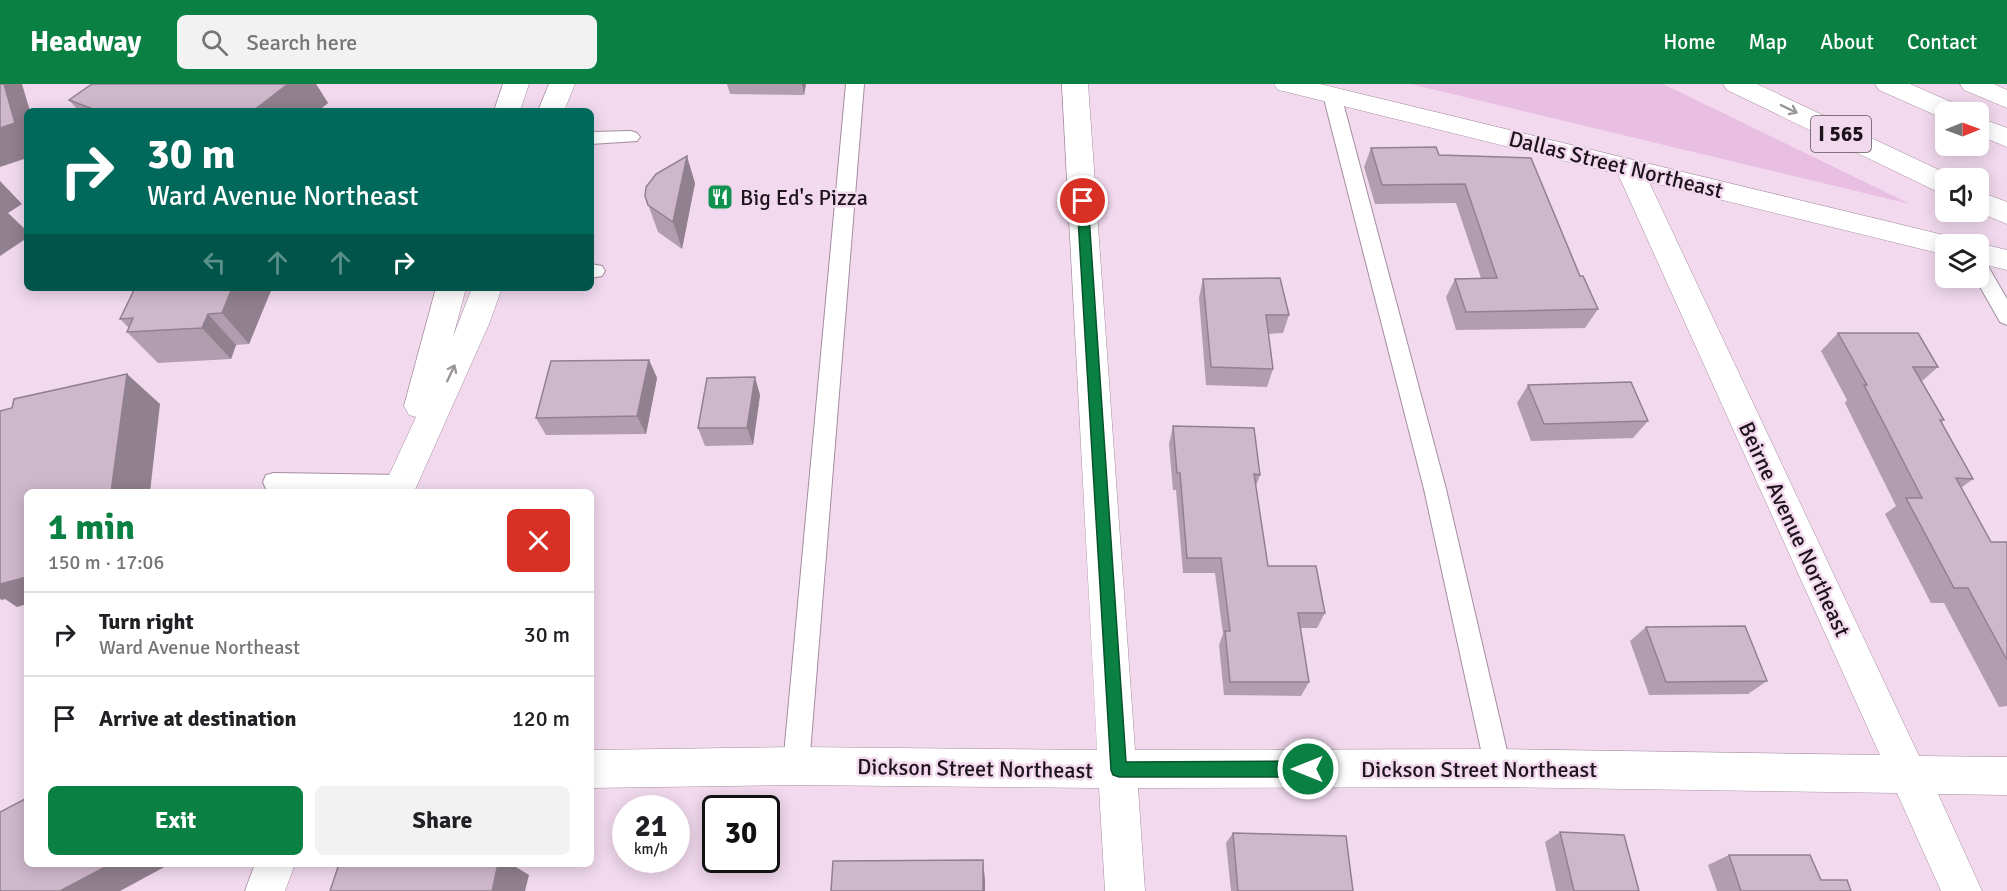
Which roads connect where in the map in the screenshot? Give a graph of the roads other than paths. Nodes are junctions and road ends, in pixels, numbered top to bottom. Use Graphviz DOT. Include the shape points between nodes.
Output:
graph roads {
  1 [pos="516,84"];
  2 [pos="562,84"];
  3 [pos="855,84"];
  4 [pos="1075,84"];
  5 [pos="1287,84"];
  6 [pos="1736,84"];
  7 [pos="1888,84"];
  8 [pos="1973,84"];
  9 [pos="1332,95"];
  10 [pos="2007,100"];
  11 [pos="1935,105"];
  12 [pos="508,108"];
  13 [pos="552,108"];
  14 [pos="1989,130"];
  15 [pos="594,138"];
  16 [pos="631,138"];
  17 [pos="2007,138"];
  18 [pos="1628,166"];
  19 [pos="1935,179"];
  20 [pos="1989,205"];
  21 [pos="2007,213"];
  22 [pos="1935,242"];
  23 [pos="1989,256"];
  24 [pos="2007,260"];
  25 [pos="1989,285"];
  26 [pos="450,291"];
  27 [pos="486,291"];
  28 [pos="2007,317"];
  29 [pos="274,482"];
  30 [pos="399,488"];
  31 [pos="796,766"];
  32 [pos="1498,768"];
  33 [pos="594,769"];
  34 [pos="1119,770"];
  35 [pos="1908,775"];
  36 [pos="2007,776"];
  37 [pos="274,867"];
  38 [pos="265,891"];
  39 [pos="1125,891"];
  40 [pos="1962,891"];
  1 -- 12 [label="main road"];
  2 -- 13 [label="main road"];
  3 -- 31 [label="lane"];
  4 -- 34 [label="main road"];
  5 -- 9 [label="main road, Dallas Street Northeast"];
  6 -- 19 [label="main road, I 565, one-way"];
  7 -- 11 [label="main road"];
  8 -- 10 [label="main road"];
  9 -- 18 [label="main road, Dallas Street Northeast"];
  9 -- 32 [label="lane" via="1435,489"];
  14 -- 17 [label="main road"];
  15 -- 16 [label="lane"];
  18 -- 22 [label="main road, Dallas Street Northeast"];
  18 -- 35 [label="main road, Beirne Avenue Northeast"];
  20 -- 21 [label="main road"];
  23 -- 24 [label="main road"];
  25 -- 28 [label="lane"];
  26 -- 30 [label="main road"];
  30 -- 27 [label="main road, one-way"];
  29 -- 30 [label="lane"];
  31 -- 33 [label="main road, Dickson Street Northeast"];
  31 -- 34 [label="main road, Dickson Street Northeast"];
  32 -- 34 [label="main road, Dickson Street Northeast"];
  32 -- 35 [label="main road, Dickson Street Northeast"];
  34 -- 39 [label="main road"];
  35 -- 36 [label="main road, Dickson Street Northeast"];
  35 -- 40 [label="main road, Beirne Avenue Northeast"];
  37 -- 38 [label="main road"];
}
